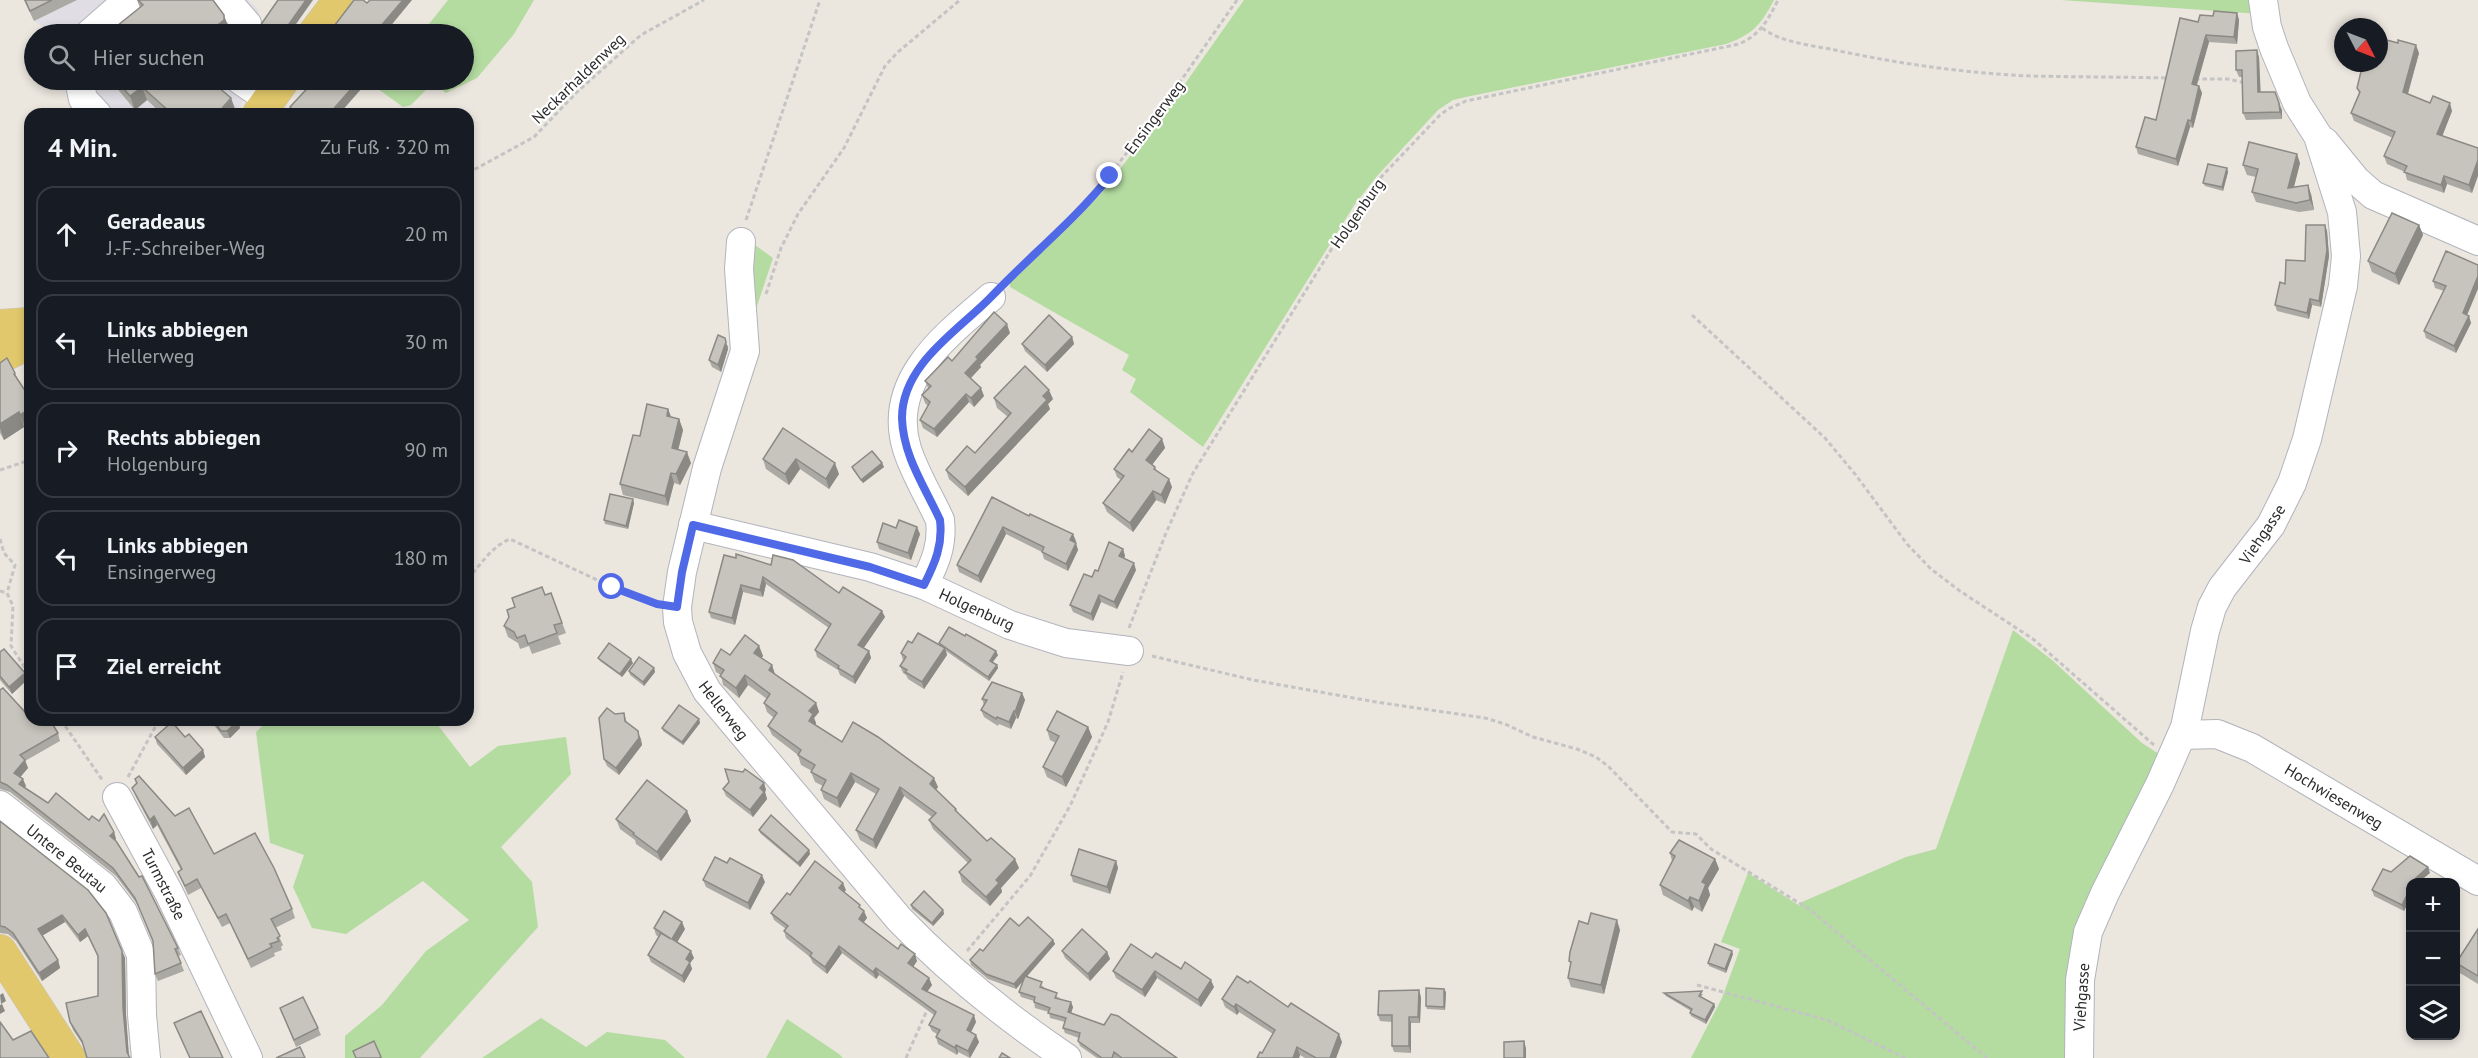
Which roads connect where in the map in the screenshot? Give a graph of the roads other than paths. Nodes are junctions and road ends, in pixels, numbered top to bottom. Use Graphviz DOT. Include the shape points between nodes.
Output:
graph roads {
  1 [pos="128,0"];
  2 [pos="226,0"];
  3 [pos="340,0"];
  4 [pos="2263,0"];
  5 [pos="100,24"];
  6 [pos="247,24"];
  7 [pos="322,24"];
  8 [pos="81,90"];
  9 [pos="257,90"];
  10 [pos="270,98"];
  11 [pos="91,108"];
  12 [pos="2318,136"];
  13 [pos="2379,198"];
  14 [pos="2344,225"];
  15 [pos="2478,241"];
  16 [pos="741,242"];
  17 [pos="991,297"];
  18 [pos="693,525"];
  19 [pos="924,585"];
  20 [pos="1126,651"];
  21 [pos="2177,745"];
  22 [pos="117,797"];
  23 [pos="0,805"];
  24 [pos="2478,881"];
  25 [pos="0,951"];
  26 [pos="69,1058"];
  27 [pos="146,1058"];
  28 [pos="248,1058"];
  29 [pos="1066,1058"];
  30 [pos="2079,1058"];
  1 -- 5 [label="street"];
  2 -- 6 [label="street"];
  3 -- 7 [label="main road"];
  4 -- 12 [label="street, Viehgasse" via="2270,38 2286,79"];
  8 -- 11 [label="street"];
  9 -- 10 [label="street"];
  12 -- 13 [label="street" via="2361,186"];
  12 -- 14 [label="street, Viehgasse"];
  13 -- 14 [label="street" via="2358,206"];
  13 -- 15 [label="street"];
  14 -- 21 [label="street, Viehgasse" via="2346,256 2341,295 2302,456 2275,518 2212,607"];
  16 -- 18 [label="street, Hellerweg" via="745,351 717,432"];
  17 -- 19 [label="street" via="946,337 910,383 905,396 902,419 906,447 940,520 939,553"];
  18 -- 19 [label="street, Holgenburg" via="870,567"];
  18 -- 29 [label="street, Hellerweg" via="682,572 678,621 687,653 707,691 905,926 1004,1014"];
  19 -- 20 [label="street, Holgenburg" via="1039,635 1086,647"];
  21 -- 24 [label="street, Hochwiesenweg" via="2217,734 2243,744"];
  21 -- 30 [label="street, Viehgasse" via="2088,932 2080,987"];
  22 -- 28 [label="street, Turmstraße" via="169,893"];
  23 -- 27 [label="street, Untere Beutau" via="103,886 123,912 141,955"];
  25 -- 26 [label="main road"];
}
